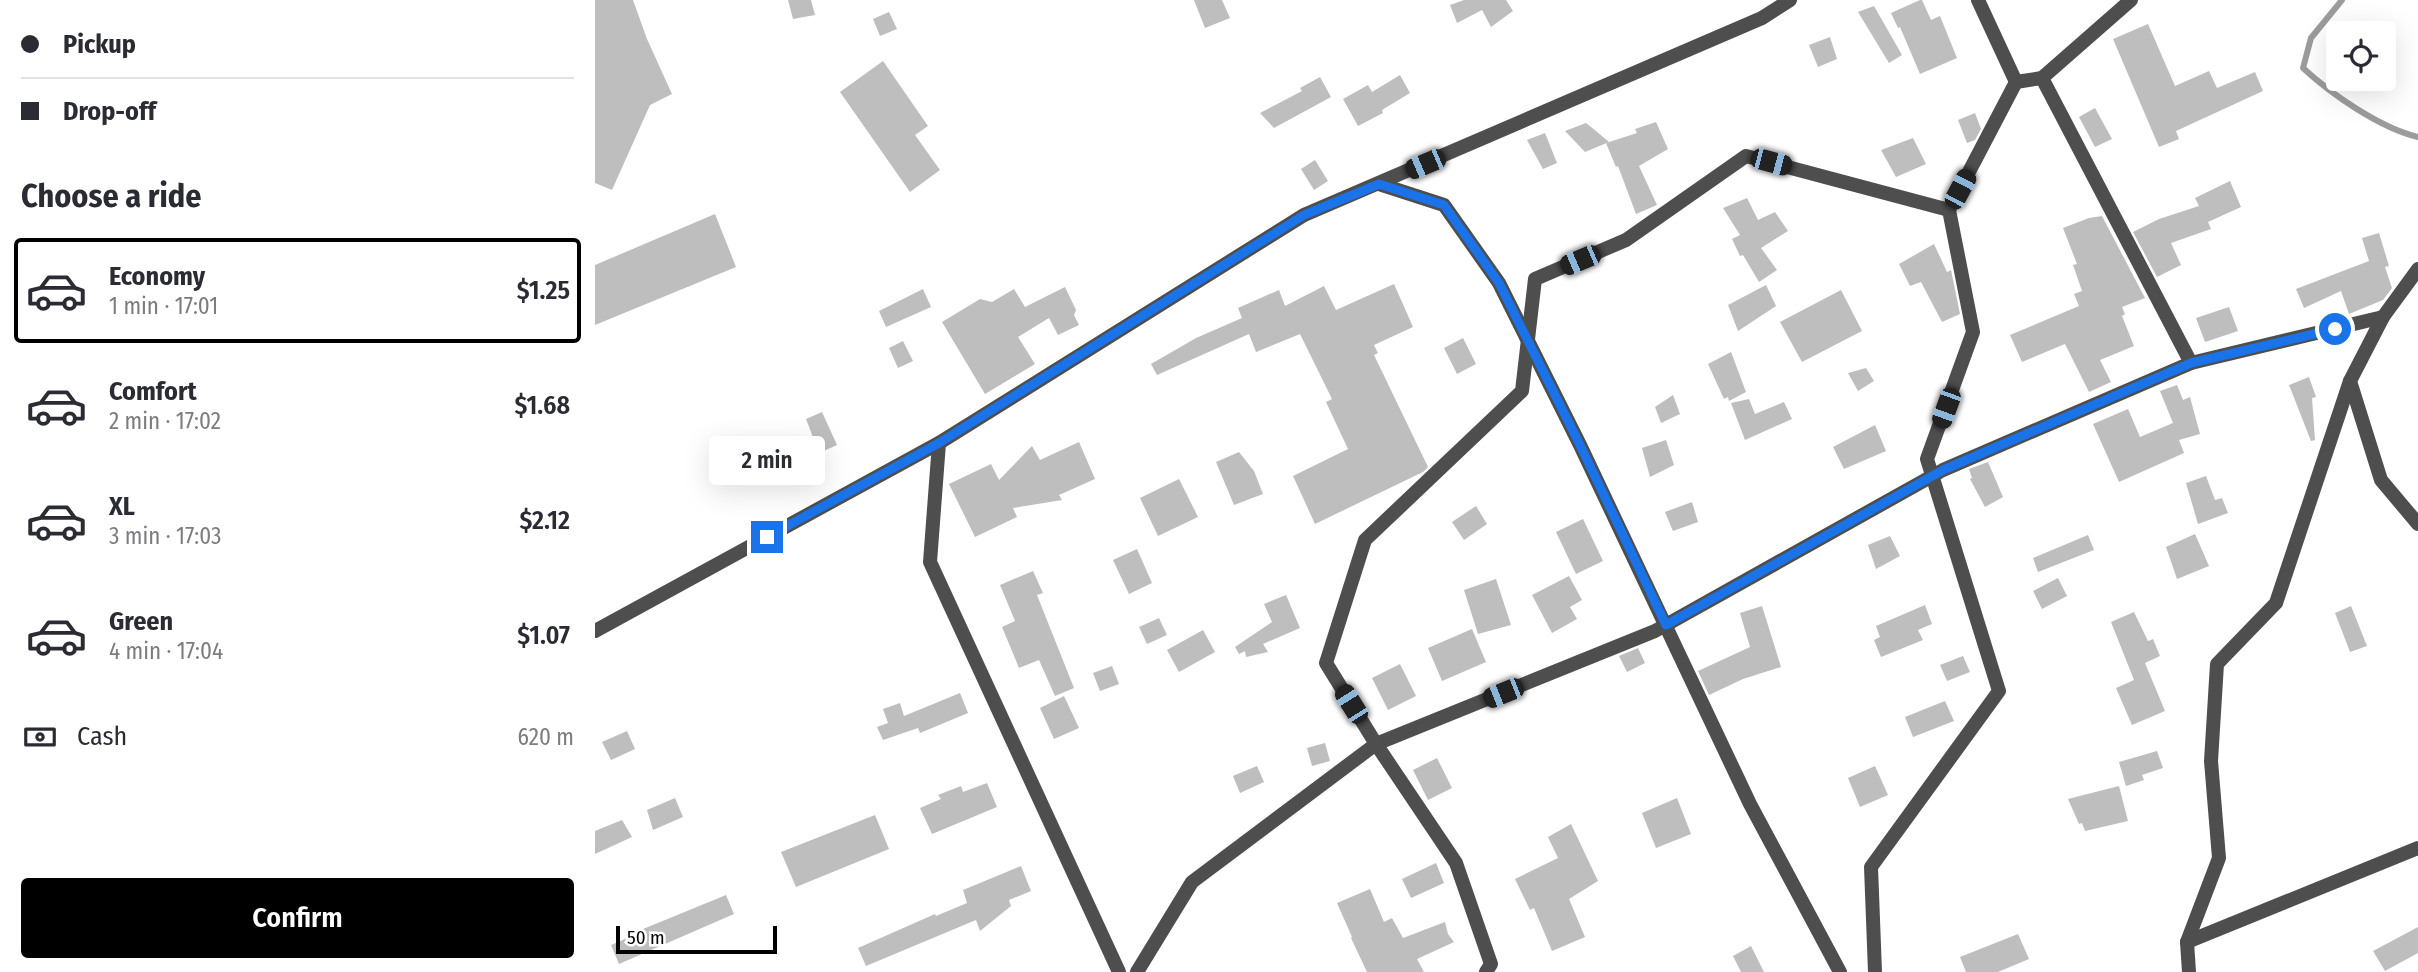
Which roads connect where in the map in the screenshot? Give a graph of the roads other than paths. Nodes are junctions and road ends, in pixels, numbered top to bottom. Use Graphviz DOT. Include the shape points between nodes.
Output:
graph roads {
  1 [pos="1790,0"];
  2 [pos="1978,0"];
  3 [pos="2131,0"];
  4 [pos="2042,78"];
  5 [pos="2017,82"];
  6 [pos="1379,184"];
  7 [pos="1949,210"];
  8 [pos="2418,269"];
  9 [pos="2383,317"];
  10 [pos="1528,340"];
  11 [pos="2191,363"];
  12 [pos="2350,381"];
  13 [pos="939,443"];
  14 [pos="1932,475"];
  15 [pos="2418,524"];
  16 [pos="1666,625"];
  17 [pos="595,631"];
  18 [pos="1376,744"];
  19 [pos="2418,848"];
  20 [pos="2187,942"];
  21 [pos="1119,972"];
  22 [pos="1137,972"];
  23 [pos="1486,972"];
  24 [pos="1840,972"];
  25 [pos="1875,972"];
  26 [pos="2189,972"];
  1 -- 6 [label="street" via="1750,23"];
  2 -- 5 [label="street"];
  3 -- 4 [label="street"];
  4 -- 5 [label="street"];
  4 -- 11 [label="street"];
  5 -- 7 [label="street"];
  6 -- 10 [label="street" via="1444,205 1499,283"];
  6 -- 13 [label="street" via="1304,215"];
  7 -- 10 [label="street" via="1746,156 1626,240 1535,279"];
  7 -- 14 [label="street" via="1973,332 1927,459"];
  8 -- 9 [label="street"];
  9 -- 11 [label="street"];
  9 -- 12 [label="street"];
  10 -- 16 [label="street"];
  10 -- 18 [label="street" via="1522,391 1365,540 1326,663"];
  11 -- 14 [label="street"];
  12 -- 15 [label="street" via="2381,480"];
  12 -- 20 [label="street" via="2276,603 2217,664 2211,761 2219,858"];
  13 -- 17 [label="street"];
  13 -- 21 [label="street" via="930,562"];
  14 -- 16 [label="street"];
  14 -- 25 [label="street" via="1999,691 1871,867"];
  16 -- 18 [label="street"];
  16 -- 24 [label="street" via="1750,804"];
  18 -- 22 [label="street" via="1192,882"];
  18 -- 23 [label="street" via="1456,863 1491,964"];
  19 -- 20 [label="street"];
  20 -- 26 [label="street"];
}
